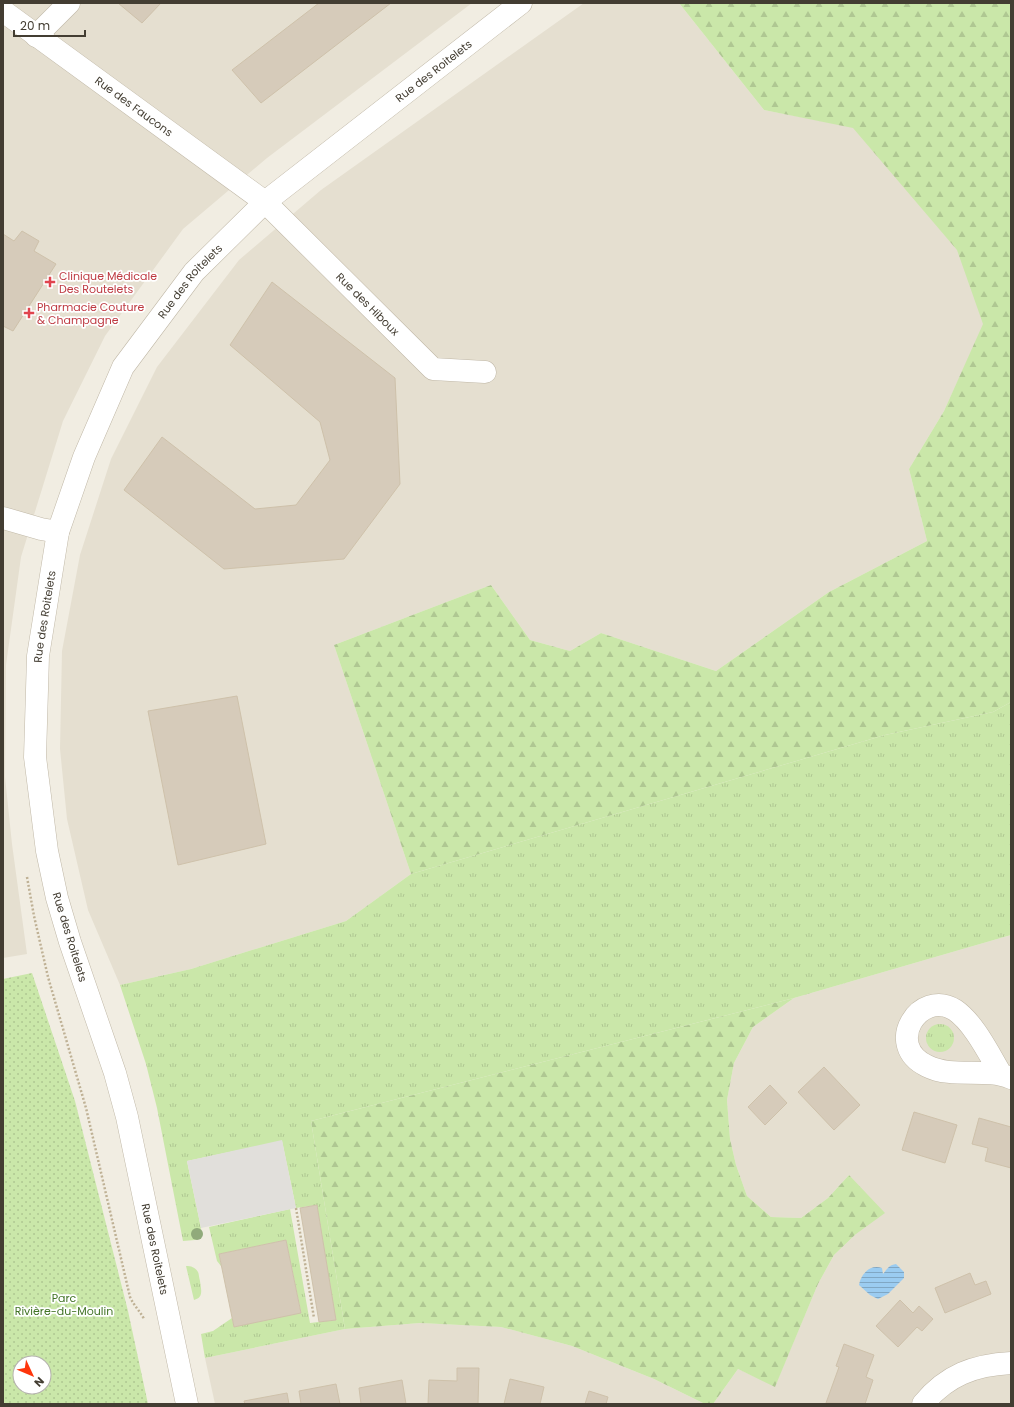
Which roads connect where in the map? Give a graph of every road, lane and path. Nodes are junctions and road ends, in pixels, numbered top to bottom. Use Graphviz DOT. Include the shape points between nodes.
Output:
graph roads {
  1 [pos="69,3"];
  2 [pos="522,3"];
  3 [pos="3,11"];
  4 [pos="36,36"];
  5 [pos="265,202"];
  6 [pos="486,372"];
  7 [pos="3,518"];
  8 [pos="58,532"];
  9 [pos="26,870"];
  10 [pos="296,1208"];
  11 [pos="314,1318"];
  12 [pos="144,1319"];
  13 [pos="1011,1363"];
  14 [pos="187,1404"];
  15 [pos="923,1404"];
  1 -- 4 [label="street"];
  2 -- 5 [label="street, Rue des Roitelets"];
  3 -- 4 [label="street, Rue des Faucons"];
  4 -- 5 [label="street, Rue des Faucons"];
  5 -- 6 [label="street, Rue des Hiboux" via="433,368"];
  5 -- 8 [label="street, Rue des Roitelets" via="194,272 123,367 84,457"];
  7 -- 8 [label="street"];
  8 -- 14 [label="street, Rue des Roitelets" via="38,664 35,757 47,851 68,935 104,1039 127,1117"];
  9 -- 12 [label="path" via="48,977 86,1108 130,1297"];
  10 -- 11 [label="path"];
  13 -- 15 [label="street" via="968,1370 949,1380"];
}
